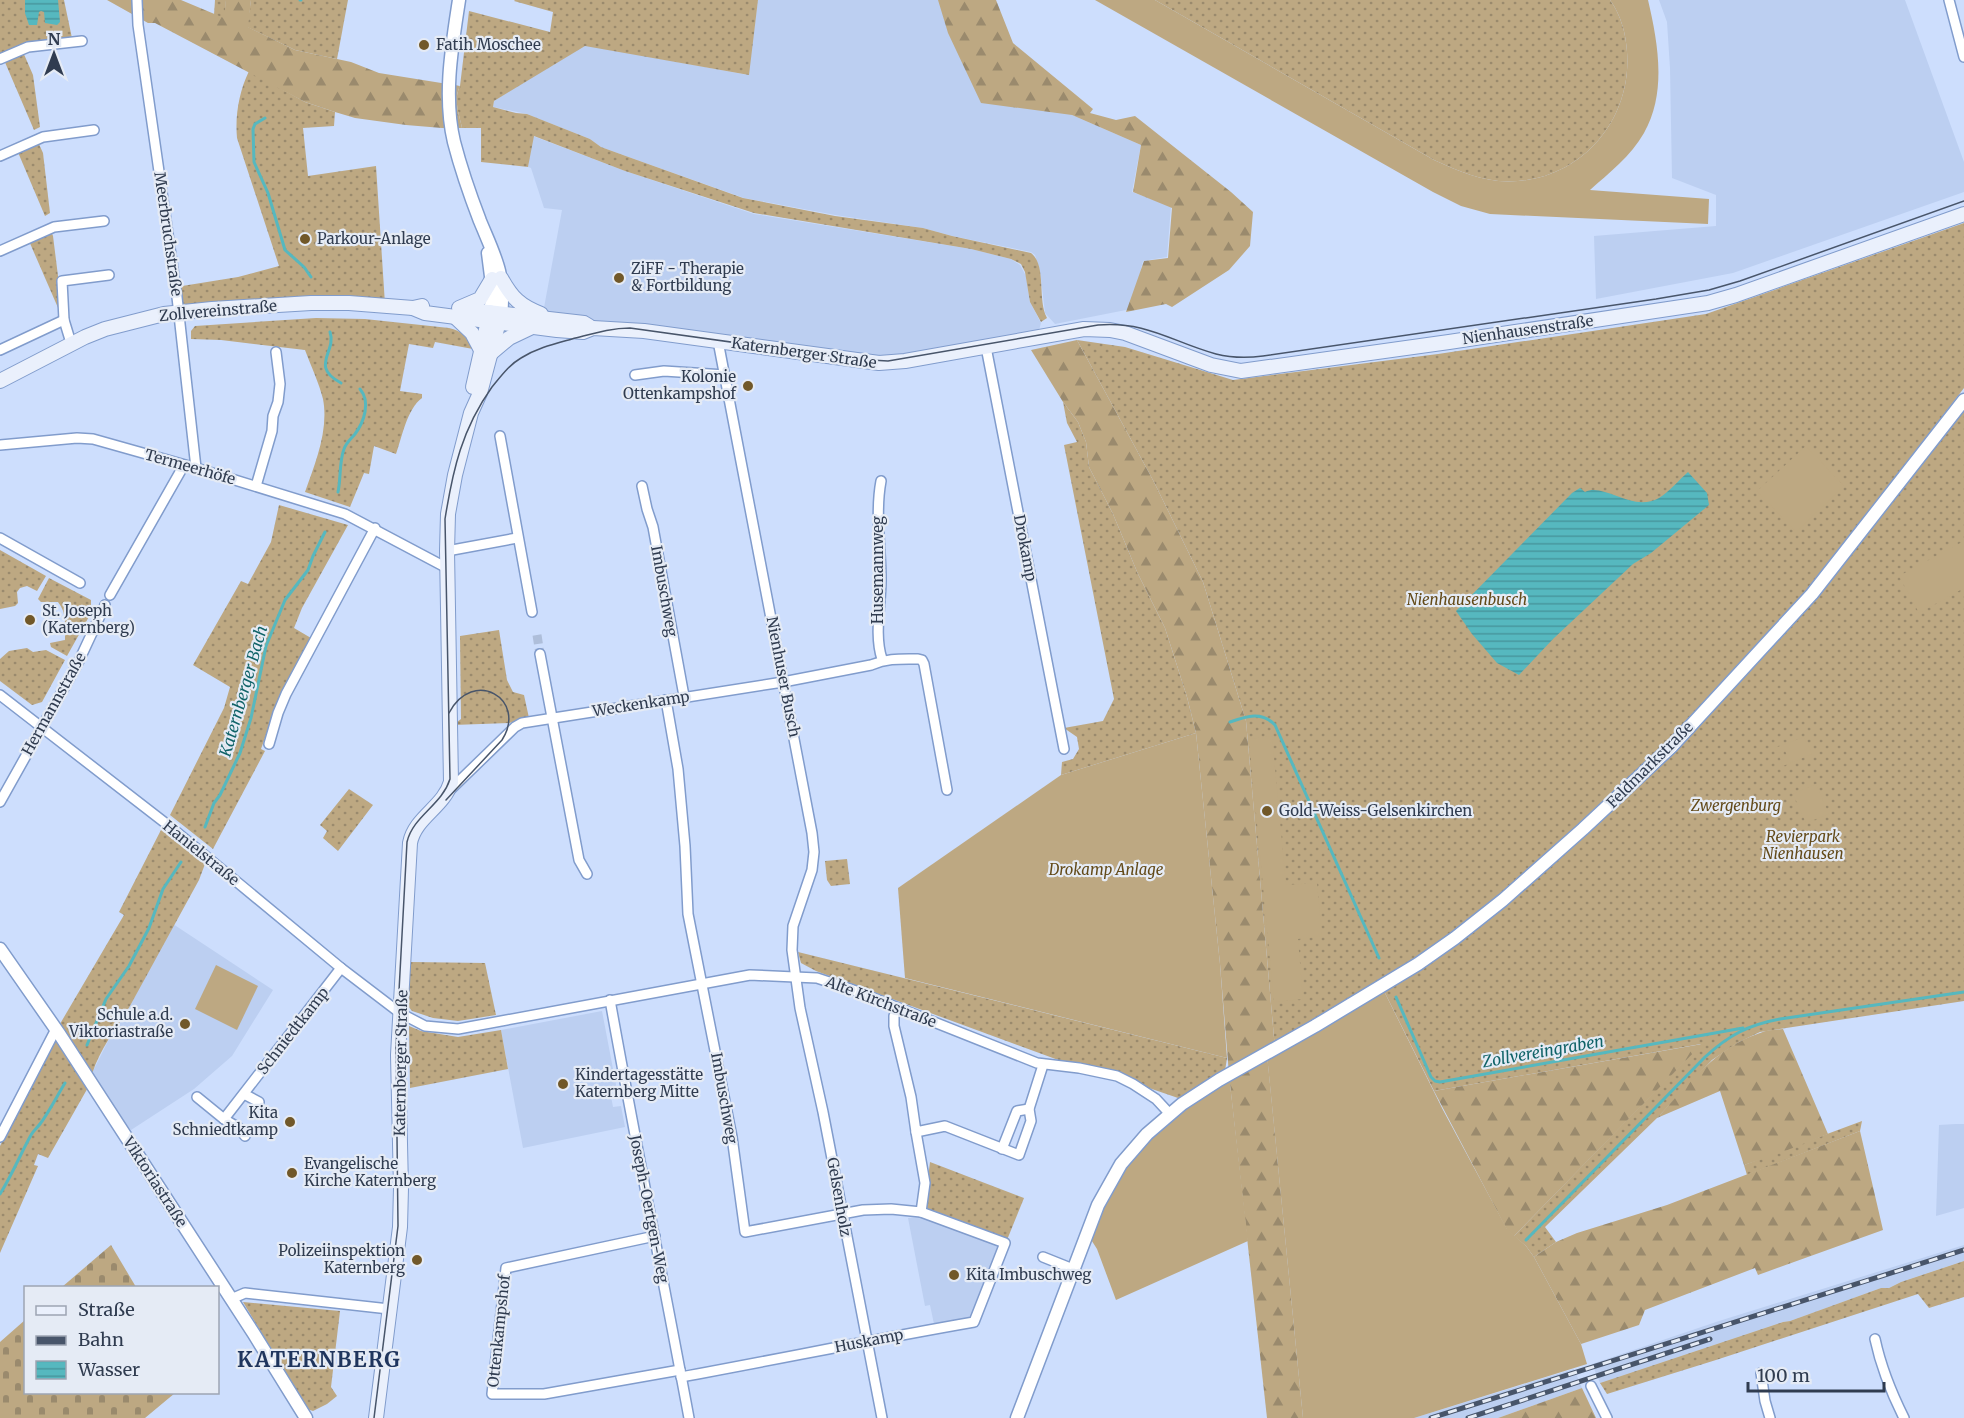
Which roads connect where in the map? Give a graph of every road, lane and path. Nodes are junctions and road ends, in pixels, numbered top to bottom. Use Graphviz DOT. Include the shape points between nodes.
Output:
graph roads {
  1 [pos="137,0"];
  2 [pos="459,0"];
  3 [pos="1949,0"];
  4 [pos="82,41"];
  5 [pos="1964,57"];
  6 [pos="0,59"];
  7 [pos="94,130"];
  8 [pos="0,156"];
  9 [pos="1964,214"];
  10 [pos="104,220"];
  11 [pos="0,251"];
  12 [pos="109,275"];
  13 [pos="497,279"];
  14 [pos="178,312"];
  15 [pos="457,313"];
  16 [pos="494,318"];
  17 [pos="64,320"];
  18 [pos="557,320"];
  19 [pos="531,328"];
  20 [pos="593,328"];
  21 [pos="1084,329"];
  22 [pos="717,341"];
  23 [pos="71,343"];
  24 [pos="986,347"];
  25 [pos="0,350"];
  26 [pos="486,351"];
  27 [pos="276,352"];
  28 [pos="635,375"];
  29 [pos="724,375"];
  30 [pos="0,381"];
  31 [pos="1964,400"];
  32 [pos="500,436"];
  33 [pos="0,446"];
  34 [pos="184,465"];
  35 [pos="196,468"];
  36 [pos="881,481"];
  37 [pos="256,486"];
  38 [pos="642,486"];
  39 [pos="375,528"];
  40 [pos="0,538"];
  41 [pos="517,538"];
  42 [pos="447,551"];
  43 [pos="447,568"];
  44 [pos="80,583"];
  45 [pos="110,595"];
  46 [pos="105,605"];
  47 [pos="531,612"];
  48 [pos="540,654"];
  49 [pos="882,659"];
  50 [pos="783,682"];
  51 [pos="0,694"];
  52 [pos="684,696"];
  53 [pos="666,700"];
  54 [pos="552,718"];
  55 [pos="42,727"];
  56 [pos="504,737"];
  57 [pos="269,744"];
  58 [pos="1064,749"];
  59 [pos="947,790"];
  60 [pos="448,792"];
  61 [pos="0,801"];
  62 [pos="587,873"];
  63 [pos="0,949"];
  64 [pos="341,968"];
  65 [pos="796,977"];
  66 [pos="702,983"];
  67 [pos="610,1000"];
  68 [pos="898,1008"];
  69 [pos="400,1013"];
  70 [pos="56,1029"];
  71 [pos="1043,1065"];
  72 [pos="244,1094"];
  73 [pos="197,1097"];
  74 [pos="259,1102"];
  75 [pos="1029,1109"];
  76 [pos="1169,1113"];
  77 [pos="224,1119"];
  78 [pos="916,1132"];
  79 [pos="245,1136"];
  80 [pos="0,1137"];
  81 [pos="1002,1149"];
  82 [pos="921,1212"];
  83 [pos="842,1214"];
  84 [pos="655,1236"];
  85 [pos="1005,1243"];
  86 [pos="1044,1257"];
  87 [pos="1073,1269"];
  88 [pos="231,1299"];
  89 [pos="389,1309"];
  90 [pos="1875,1339"];
  91 [pos="867,1341"];
  92 [pos="680,1373"];
  93 [pos="1761,1373"];
  94 [pos="1591,1386"];
  95 [pos="306,1418"];
  96 [pos="376,1418"];
  97 [pos="689,1418"];
  98 [pos="882,1418"];
  99 [pos="1017,1418"];
  100 [pos="1607,1418"];
  101 [pos="1770,1418"];
  102 [pos="1904,1418"];
  1 -- 14 [label="street, Meerbruchstraße"];
  2 -- 13 [label="street" via="450,68 450,115 456,148 496,255"];
  3 -- 5 [label="street"];
  4 -- 6 [label="street" via="28,47"];
  7 -- 8 [label="street" via="43,137"];
  9 -- 21 [label="main road, Nienhausenstraße" via="1708,303 1258,370 1211,365 1132,335"];
  10 -- 11 [label="street" via="54,227"];
  12 -- 17 [label="street" via="62,281"];
  13 -- 15 [label="main road" via="480,299"];
  13 -- 16 [label="street" via="492,297"];
  13 -- 18 [label="main road" via="521,305"];
  14 -- 15 [label="main road, Zollvereinstraße" via="349,303 433,306"];
  14 -- 23 [label="main road, Zollvereinstraße" via="105,329"];
  14 -- 35 [label="street, Meerbruchstraße"];
  15 -- 16 [label="main road, Zollvereinstraße"];
  15 -- 26 [label="main road"];
  16 -- 18 [label="main road, Katernberger Straße"];
  16 -- 19 [label="main road, Katernberger Straße"];
  16 -- 26 [label="main road"];
  17 -- 23 [label="street"];
  17 -- 25 [label="street"];
  18 -- 20 [label="main road, Katernberger Straße"];
  19 -- 20 [label="main road, Katernberger Straße" via="583,332"];
  19 -- 26 [label="main road"];
  20 -- 22 [label="main road, Katernberger Straße"];
  21 -- 24 [label="main road, Katernberger Straße"];
  22 -- 24 [label="main road, Katernberger Straße" via="879,363"];
  22 -- 29 [label="street, Nienhuser Busch"];
  23 -- 30 [label="main road, Zollvereinstraße"];
  24 -- 58 [label="street, Drokamp"];
  26 -- 42 [label="main road" via="480,393 471,413 450,501"];
  27 -- 37 [label="street" via="278,402"];
  28 -- 29 [label="street" via="664,371"];
  29 -- 50 [label="street, Nienhuser Busch"];
  31 -- 76 [label="street, Feldmarkstraße" via="1812,594 1672,746 1599,814 1455,938 1384,985"];
  32 -- 41 [label="street"];
  33 -- 34 [label="street, Termeerhöfe" via="93,439"];
  34 -- 35 [label="street, Termeerhöfe"];
  34 -- 45 [label="street"];
  35 -- 37 [label="street, Termeerhöfe"];
  36 -- 49 [label="street, Husemannweg" via="877,500 881,580 878,645"];
  37 -- 39 [label="street, Termeerhöfe" via="345,514"];
  38 -- 52 [label="street, Imbuschweg"];
  39 -- 43 [label="street, Termeerhöfe"];
  39 -- 57 [label="street" via="286,694"];
  40 -- 44 [label="street"];
  41 -- 42 [label="street"];
  41 -- 47 [label="street"];
  42 -- 43 [label="main road"];
  43 -- 60 [label="main road" via="452,768"];
  46 -- 55 [label="street, Hermannstraße"];
  48 -- 54 [label="street"];
  49 -- 50 [label="street"];
  49 -- 59 [label="street" via="918,659 924,664"];
  50 -- 52 [label="street, Weckenkamp"];
  50 -- 65 [label="street, Nienhuser Busch" via="814,852 810,881 792,935"];
  51 -- 55 [label="street, Hanielstraße"];
  52 -- 53 [label="street, Weckenkamp"];
  53 -- 54 [label="street, Weckenkamp"];
  53 -- 66 [label="street, Imbuschweg" via="678,769 688,914"];
  54 -- 56 [label="street, Weckenkamp" via="522,723"];
  54 -- 62 [label="street" via="579,860"];
  55 -- 61 [label="street, Hermannstraße"];
  55 -- 64 [label="street, Hanielstraße"];
  56 -- 60 [label="street, Katernberger Straße"];
  60 -- 69 [label="main road, Katernberger Straße" via="411,838"];
  63 -- 70 [label="street, Viktoriastraße"];
  64 -- 69 [label="street, Hanielstraße"];
  64 -- 72 [label="street, Schniedtkamp"];
  65 -- 66 [label="street, Alte Kirchstraße" via="750,975"];
  65 -- 68 [label="street, Alte Kirchstraße" via="834,983"];
  65 -- 83 [label="street, Gelsenholz"];
  66 -- 67 [label="street, Alte Kirchstraße"];
  66 -- 83 [label="street, Imbuschweg" via="732,1137 745,1232"];
  67 -- 69 [label="street, Alte Kirchstraße" via="458,1029 425,1026"];
  67 -- 84 [label="street, Joseph-Oertgen-Weg"];
  68 -- 71 [label="street, Alte Kirchstraße"];
  68 -- 78 [label="street" via="894,1026"];
  69 -- 89 [label="main road, Katernberger Straße" via="400,1207"];
  70 -- 80 [label="street"];
  70 -- 88 [label="street, Viktoriastraße"];
  71 -- 75 [label="street"];
  71 -- 76 [label="street, Alte Kirchstraße" via="1079,1068 1123,1079 1156,1099"];
  72 -- 74 [label="street"];
  72 -- 77 [label="street, Schniedtkamp"];
  73 -- 77 [label="street"];
  75 -- 81 [label="street" via="1017,1111"];
  75 -- 81 [label="street" via="1031,1121 1019,1155"];
  76 -- 87 [label="street, Feldmarkstraße" via="1134,1149 1108,1184"];
  77 -- 79 [label="street"];
  78 -- 81 [label="street" via="945,1126"];
  78 -- 82 [label="street" via="925,1183"];
  82 -- 83 [label="street, Imbuschweg" via="891,1209"];
  82 -- 85 [label="street, Imbuschweg"];
  83 -- 91 [label="street, Gelsenholz"];
  84 -- 92 [label="street, Joseph-Oertgen-Weg"];
  84 -- 92 [label="street, Ottenkampshof" via="506,1268 492,1394 544,1394"];
  85 -- 91 [label="street, Huskamp" via="974,1322"];
  86 -- 87 [label="street"];
  87 -- 99 [label="street, Feldmarkstraße"];
  88 -- 89 [label="street" via="245,1293"];
  88 -- 95 [label="street, Viktoriastraße"];
  89 -- 96 [label="main road, Katernberger Straße"];
  90 -- 102 [label="street" via="1881,1366"];
  91 -- 92 [label="street, Huskamp" via="767,1362"];
  91 -- 98 [label="street, Gelsenholz"];
  92 -- 97 [label="street, Joseph-Oertgen-Weg"];
  93 -- 101 [label="street"];
  94 -- 100 [label="street"];
}
